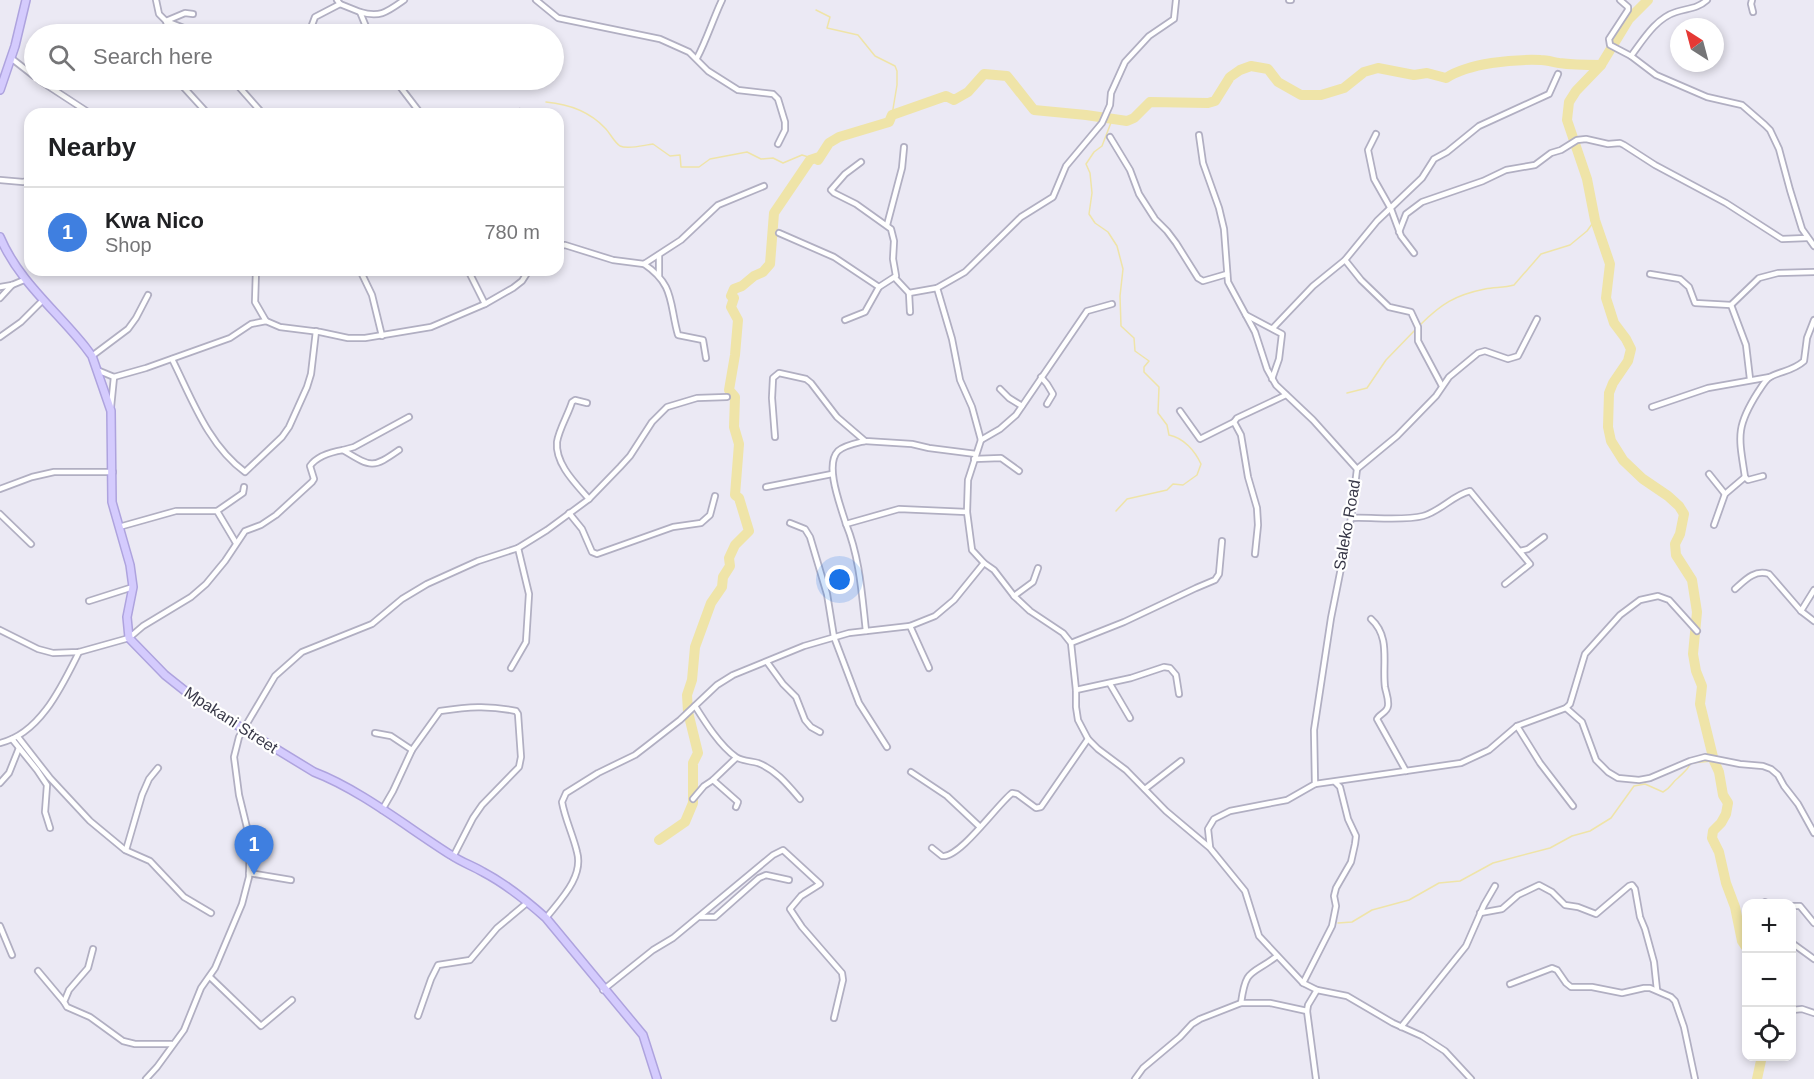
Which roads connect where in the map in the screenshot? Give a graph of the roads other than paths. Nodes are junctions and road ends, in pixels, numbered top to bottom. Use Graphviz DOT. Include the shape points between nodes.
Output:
graph roads {
  1 [pos="26,0"];
  2 [pos="404,0"];
  3 [pos="536,0"];
  4 [pos="722,0"];
  5 [pos="1176,0"];
  6 [pos="1620,0"];
  7 [pos="1707,0"];
  8 [pos="1752,0"];
  9 [pos="158,1"];
  10 [pos="339,2"];
  11 [pos="360,12"];
  12 [pos="1753,12"];
  13 [pos="193,14"];
  14 [pos="166,21"];
  15 [pos="167,24"];
  16 [pos="174,24"];
  17 [pos="312,24"];
  18 [pos="365,24"];
  19 [pos="1631,56"];
  20 [pos="11,58"];
  21 [pos="697,58"];
  22 [pos="24,68"];
  23 [pos="1558,74"];
  24 [pos="0,90"];
  25 [pos="54,90"];
  26 [pos="186,90"];
  27 [pos="241,90"];
  28 [pos="403,90"];
  29 [pos="82,108"];
  30 [pos="202,108"];
  31 [pos="257,108"];
  32 [pos="416,108"];
  33 [pos="1199,135"];
  34 [pos="1376,135"];
  35 [pos="1110,137"];
  36 [pos="778,144"];
  37 [pos="904,147"];
  38 [pos="861,162"];
  39 [pos="0,180"];
  40 [pos="24,182"];
  41 [pos="765,186"];
  42 [pos="1391,209"];
  43 [pos="887,225"];
  44 [pos="1399,232"];
  45 [pos="779,233"];
  46 [pos="0,237"];
  47 [pos="1807,238"];
  48 [pos="564,245"];
  49 [pos="1814,246"];
  50 [pos="1414,254"];
  51 [pos="659,255"];
  52 [pos="1345,260"];
  53 [pos="644,264"];
  54 [pos="1814,272"];
  55 [pos="1227,274"];
  56 [pos="1650,274"];
  57 [pos="256,276"];
  58 [pos="363,276"];
  59 [pos="471,276"];
  60 [pos="525,276"];
  61 [pos="659,276"];
  62 [pos="895,278"];
  63 [pos="24,280"];
  64 [pos="12,285"];
  65 [pos="0,287"];
  66 [pos="879,287"];
  67 [pos="937,288"];
  68 [pos="909,293"];
  69 [pos="148,295"];
  70 [pos="0,298"];
  71 [pos="43,300"];
  72 [pos="485,304"];
  73 [pos="1112,304"];
  74 [pos="1731,305"];
  75 [pos="910,312"];
  76 [pos="1246,315"];
  77 [pos="1537,319"];
  78 [pos="845,320"];
  79 [pos="1814,320"];
  80 [pos="266,321"];
  81 [pos="1273,328"];
  82 [pos="316,331"];
  83 [pos="382,336"];
  84 [pos="0,337"];
  85 [pos="92,356"];
  86 [pos="706,358"];
  87 [pos="172,360"];
  88 [pos="97,370"];
  89 [pos="114,377"];
  90 [pos="1041,377"];
  91 [pos="1770,377"];
  92 [pos="1272,379"];
  93 [pos="1750,379"];
  94 [pos="1442,386"];
  95 [pos="1000,389"];
  96 [pos="1286,395"];
  97 [pos="727,397"];
  98 [pos="587,402"];
  99 [pos="1047,404"];
  100 [pos="1022,406"];
  101 [pos="1652,407"];
  102 [pos="111,411"];
  103 [pos="1180,411"];
  104 [pos="410,417"];
  105 [pos="1234,422"];
  106 [pos="776,437"];
  107 [pos="981,440"];
  108 [pos="865,441"];
  109 [pos="343,450"];
  110 [pos="399,450"];
  111 [pos="975,457"];
  112 [pos="1357,469"];
  113 [pos="1019,471"];
  114 [pos="113,472"];
  115 [pos="832,474"];
  116 [pos="1709,474"];
  117 [pos="1763,476"];
  118 [pos="1745,477"];
  119 [pos="244,487"];
  120 [pos="766,488"];
  121 [pos="0,489"];
  122 [pos="1725,494"];
  123 [pos="716,496"];
  124 [pos="589,498"];
  125 [pos="217,511"];
  126 [pos="967,512"];
  127 [pos="568,513"];
  128 [pos="0,514"];
  129 [pos="1351,518"];
  130 [pos="790,523"];
  131 [pos="846,524"];
  132 [pos="1714,525"];
  133 [pos="119,527"];
  134 [pos="1544,537"];
  135 [pos="1222,541"];
  136 [pos="236,543"];
  137 [pos="31,544"];
  138 [pos="518,548"];
  139 [pos="1520,551"];
  140 [pos="1255,554"];
  141 [pos="984,563"];
  142 [pos="1038,568"];
  143 [pos="1505,584"];
  144 [pos="133,587"];
  145 [pos="1736,589"];
  146 [pos="1814,590"];
  147 [pos="1014,596"];
  148 [pos="89,601"];
  149 [pos="1801,611"];
  150 [pos="1371,619"];
  151 [pos="1814,621"];
  152 [pos="910,626"];
  153 [pos="0,630"];
  154 [pos="1697,631"];
  155 [pos="866,632"];
  156 [pos="834,637"];
  157 [pos="129,638"];
  158 [pos="1071,643"];
  159 [pos="79,652"];
  160 [pos="767,662"];
  161 [pos="511,668"];
  162 [pos="929,668"];
  163 [pos="1110,684"];
  164 [pos="1076,690"];
  165 [pos="1179,694"];
  166 [pos="695,706"];
  167 [pos="1566,708"];
  168 [pos="1130,718"];
  169 [pos="1517,726"];
  170 [pos="244,731"];
  171 [pos="820,732"];
  172 [pos="375,733"];
  173 [pos="18,737"];
  174 [pos="12,739"];
  175 [pos="1088,739"];
  176 [pos="0,743"];
  177 [pos="887,747"];
  178 [pos="19,748"];
  179 [pos="412,750"];
  180 [pos="736,758"];
  181 [pos="1181,761"];
  182 [pos="158,768"];
  183 [pos="1406,771"];
  184 [pos="911,772"];
  185 [pos="713,780"];
  186 [pos="1335,781"];
  187 [pos="0,783"];
  188 [pos="1315,784"];
  189 [pos="1144,789"];
  190 [pos="693,799"];
  191 [pos="800,799"];
  192 [pos="1573,806"];
  193 [pos="736,807"];
  194 [pos="382,810"];
  195 [pos="980,827"];
  196 [pos="50,828"];
  197 [pos="1814,833"];
  198 [pos="932,848"];
  199 [pos="1210,848"];
  200 [pos="126,850"];
  201 [pos="453,857"];
  202 [pos="249,873"];
  203 [pos="291,880"];
  204 [pos="789,880"];
  205 [pos="1495,886"];
  206 [pos="528,902"];
  207 [pos="1796,905"];
  208 [pos="1480,913"];
  209 [pos="211,914"];
  210 [pos="699,917"];
  211 [pos="546,918"];
  212 [pos="1814,923"];
  213 [pos="0,926"];
  214 [pos="1796,946"];
  215 [pos="93,949"];
  216 [pos="12,955"];
  217 [pos="1277,956"];
  218 [pos="1814,959"];
  219 [pos="38,971"];
  220 [pos="210,977"];
  221 [pos="1303,983"];
  222 [pos="1510,984"];
  223 [pos="603,990"];
  224 [pos="1317,990"];
  225 [pos="1657,990"];
  226 [pos="292,1000"];
  227 [pos="64,1002"];
  228 [pos="1241,1003"];
  229 [pos="1796,1010"];
  230 [pos="1307,1011"];
  231 [pos="1814,1013"];
  232 [pos="418,1016"];
  233 [pos="834,1018"];
  234 [pos="1401,1026"];
  235 [pos="172,1044"];
  236 [pos="146,1079"];
  237 [pos="657,1079"];
  238 [pos="1136,1079"];
  239 [pos="1316,1079"];
  240 [pos="1472,1079"];
  241 [pos="1695,1079"];
  1 -- 20 [label="street"];
  2 -- 11 [label="street" via="380,15"];
  3 -- 21 [label="street" via="558,18 660,39"];
  4 -- 21 [label="street"];
  5 -- 67 [label="street" via="1174,19 1146,39 1125,62 1105,117 1066,166 1051,199 1021,217 965,272"];
  6 -- 19 [label="street" via="1628,10 1609,39 1610,45"];
  7 -- 19 [label="street" via="1691,10 1674,12 1653,27"];
  8 -- 12 [label="street"];
  9 -- 14 [label="street" via="159,14"];
  10 -- 11 [label="street"];
  10 -- 17 [label="street" via="315,17"];
  11 -- 18 [label="street"];
  13 -- 14 [label="street"];
  14 -- 15 [label="street"];
  14 -- 16 [label="street"];
  19 -- 47 [label="street" via="1656,75 1707,97 1742,105 1770,130"];
  20 -- 22 [label="street"];
  20 -- 24 [label="street"];
  21 -- 36 [label="street" via="708,71 738,90 777,97 785,122"];
  23 -- 42 [label="street" via="1549,94 1479,126 1434,159 1422,178"];
  25 -- 29 [label="street"];
  26 -- 30 [label="street"];
  27 -- 31 [label="street"];
  28 -- 32 [label="street"];
  33 -- 55 [label="street, Saleko Road" via="1203,163 1224,230"];
  34 -- 42 [label="street" via="1368,150 1370,168"];
  35 -- 55 [label="street" via="1139,194 1198,278"];
  37 -- 43 [label="street"];
  38 -- 43 [label="street" via="836,183 832,192"];
  39 -- 40 [label="street"];
  41 -- 51 [label="street" via="718,205"];
  42 -- 44 [label="street"];
  42 -- 52 [label="street"];
  43 -- 62 [label="street" via="894,241"];
  44 -- 47 [label="street" via="1406,214 1422,202 1506,170 1535,165 1574,141 1586,139 1624,145 1782,239"];
  44 -- 50 [label="street"];
  45 -- 66 [label="street" via="834,257"];
  46 -- 63 [label="street"];
  47 -- 49 [label="street"];
  48 -- 53 [label="street" via="613,260"];
  51 -- 53 [label="street"];
  51 -- 61 [label="street"];
  52 -- 81 [label="street" via="1313,285"];
  52 -- 94 [label="street" via="1389,307 1412,312 1418,341"];
  53 -- 61 [label="street"];
  54 -- 74 [label="street" via="1767,274"];
  55 -- 76 [label="street, Saleko Road"];
  56 -- 74 [label="street" via="1680,279 1689,287 1695,303"];
  57 -- 80 [label="street" via="255,302"];
  58 -- 83 [label="street"];
  59 -- 72 [label="street"];
  60 -- 72 [label="street"];
  61 -- 86 [label="street" via="670,293 678,335 701,339"];
  62 -- 66 [label="street"];
  62 -- 68 [label="street"];
  63 -- 64 [label="street"];
  63 -- 71 [label="street"];
  64 -- 65 [label="street"];
  64 -- 70 [label="street"];
  66 -- 78 [label="street" via="868,309"];
  67 -- 68 [label="street"];
  67 -- 107 [label="street" via="960,380"];
  68 -- 75 [label="street"];
  69 -- 85 [label="street" via="128,329"];
  71 -- 84 [label="street"];
  71 -- 85 [label="street"];
  72 -- 83 [label="street" via="432,327"];
  73 -- 90 [label="street" via="1087,312"];
  74 -- 93 [label="street" via="1746,345"];
  76 -- 81 [label="street"];
  76 -- 92 [label="street, Saleko Road"];
  77 -- 94 [label="street" via="1518,356 1508,359 1485,351 1479,353"];
  79 -- 91 [label="street" via="1803,362"];
  80 -- 82 [label="street" via="289,329"];
  80 -- 87 [label="street" via="250,324 230,338"];
  81 -- 92 [label="street" via="1282,338"];
  82 -- 83 [label="street" via="348,338"];
  82 -- 87 [label="street" via="309,381 289,427 245,472 210,434"];
  85 -- 88 [label="street"];
  87 -- 89 [label="street"];
  88 -- 89 [label="street"];
  88 -- 102 [label="street"];
  89 -- 102 [label="street"];
  90 -- 99 [label="street" via="1053,393"];
  90 -- 100 [label="street"];
  91 -- 93 [label="street"];
  91 -- 118 [label="street" via="1741,425 1739,447"];
  92 -- 96 [label="street, Saleko Road"];
  93 -- 101 [label="street"];
  94 -- 112 [label="street" via="1398,436"];
  95 -- 100 [label="street"];
  96 -- 105 [label="street"];
  96 -- 112 [label="street, Saleko Road"];
  97 -- 124 [label="street" via="697,398 667,407 630,456"];
  98 -- 124 [label="street" via="572,402 557,446 564,467"];
  100 -- 107 [label="street" via="1008,422"];
  102 -- 114 [label="street"];
  103 -- 105 [label="street" via="1200,439"];
  104 -- 109 [label="street"];
  105 -- 140 [label="street" via="1241,435 1257,508"];
  106 -- 108 [label="street" via="772,398 773,378 779,373 806,379 837,417"];
  107 -- 111 [label="street"];
  108 -- 111 [label="street" via="912,444"];
  108 -- 115 [label="street" via="840,450 833,460"];
  109 -- 110 [label="street" via="375,465"];
  109 -- 136 [label="street" via="314,461 310,466 312,482 276,515 245,531"];
  111 -- 113 [label="street" via="1001,458"];
  111 -- 126 [label="street" via="969,472"];
  112 -- 129 [label="street, Saleko Road"];
  114 -- 121 [label="street" via="54,472"];
  114 -- 133 [label="street" via="112,502"];
  115 -- 120 [label="street"];
  115 -- 131 [label="street"];
  116 -- 122 [label="street"];
  117 -- 118 [label="street" via="1748,480"];
  118 -- 122 [label="street"];
  119 -- 125 [label="street" via="243,494"];
  122 -- 132 [label="street"];
  123 -- 127 [label="street" via="710,515 701,523 673,527 597,555"];
  124 -- 127 [label="street"];
  125 -- 133 [label="street" via="176,511"];
  125 -- 136 [label="street"];
  126 -- 131 [label="street" via="899,509"];
  126 -- 141 [label="street" via="972,550"];
  127 -- 138 [label="street"];
  128 -- 137 [label="street"];
  129 -- 139 [label="street" via="1424,516 1470,491"];
  129 -- 188 [label="street, Saleko Road" via="1330,618 1314,730"];
  130 -- 156 [label="street" via="805,529 810,537 827,594"];
  131 -- 155 [label="street" via="858,570"];
  133 -- 144 [label="street"];
  134 -- 139 [label="street"];
  135 -- 158 [label="street" via="1215,580"];
  136 -- 157 [label="street" via="206,584"];
  138 -- 161 [label="street" via="529,594 526,642"];
  138 -- 170 [label="street" via="427,584 372,624 302,652 275,676"];
  139 -- 143 [label="street" via="1530,564"];
  141 -- 147 [label="street"];
  141 -- 152 [label="street" via="946,609"];
  142 -- 147 [label="street" via="1033,582"];
  144 -- 148 [label="street"];
  144 -- 157 [label="street" via="127,617"];
  145 -- 149 [label="street" via="1747,578 1765,572"];
  146 -- 149 [label="street"];
  147 -- 158 [label="street"];
  149 -- 151 [label="street"];
  150 -- 183 [label="street" via="1380,628 1386,664 1388,705 1377,719"];
  152 -- 155 [label="street"];
  152 -- 162 [label="street"];
  153 -- 159 [label="street" via="38,649"];
  154 -- 167 [label="street" via="1669,600 1655,596 1635,603 1585,654"];
  155 -- 156 [label="street"];
  156 -- 160 [label="street"];
  156 -- 177 [label="street" via="859,704"];
  157 -- 159 [label="street"];
  157 -- 170 [label="street, Mpakani Street" via="198,702"];
  158 -- 164 [label="street"];
  159 -- 173 [label="street" via="49,706"];
  160 -- 166 [label="street" via="733,675"];
  160 -- 171 [label="street" via="796,697 805,720"];
  163 -- 164 [label="street"];
  163 -- 165 [label="street" via="1170,668 1176,675"];
  163 -- 168 [label="street"];
  164 -- 175 [label="street" via="1078,720"];
  166 -- 180 [label="street"];
  166 -- 211 [label="street" via="635,755 566,793 562,801 578,858 576,874"];
  167 -- 169 [label="street"];
  167 -- 197 [label="street" via="1582,722 1596,760 1618,778 1650,778 1705,757 1763,766 1774,771"];
  169 -- 183 [label="street" via="1472,759"];
  169 -- 192 [label="street"];
  170 -- 194 [label="street, Mpakani Street"];
  170 -- 202 [label="street" via="234,757 248,827"];
  172 -- 179 [label="street" via="391,736"];
  173 -- 174 [label="street"];
  173 -- 200 [label="street" via="90,821"];
  174 -- 176 [label="street"];
  174 -- 178 [label="street"];
  175 -- 189 [label="street"];
  175 -- 195 [label="street" via="1041,807 1012,794"];
  178 -- 187 [label="street"];
  178 -- 196 [label="street" via="47,785 45,812"];
  179 -- 194 [label="street"];
  179 -- 201 [label="street" via="440,711 486,706 518,714 519,767 482,805"];
  180 -- 185 [label="street"];
  180 -- 191 [label="street" via="759,763 772,771"];
  181 -- 189 [label="street"];
  182 -- 200 [label="street" via="148,779"];
  183 -- 186 [label="street"];
  184 -- 195 [label="street" via="947,796"];
  185 -- 190 [label="street"];
  185 -- 193 [label="street" via="738,802"];
  186 -- 188 [label="street"];
  186 -- 221 [label="street" via="1356,836 1355,844 1351,862 1336,888 1332,926"];
  188 -- 199 [label="street" via="1287,800 1230,811 1214,819 1208,829"];
  189 -- 199 [label="street"];
  194 -- 201 [label="street, Mpakani Street"];
  195 -- 198 [label="street" via="950,856 942,856"];
  199 -- 217 [label="street" via="1245,891 1257,932"];
  200 -- 209 [label="street" via="150,861 184,897"];
  201 -- 206 [label="street, Mpakani Street" via="484,872"];
  202 -- 203 [label="street"];
  202 -- 220 [label="street" via="242,904"];
  204 -- 210 [label="street" via="766,875 715,917"];
  205 -- 208 [label="street"];
  206 -- 211 [label="street, Mpakani Street"];
  206 -- 232 [label="street" via="497,928 470,960 438,965"];
  207 -- 212 [label="street"];
  208 -- 225 [label="street" via="1502,909 1518,895 1539,885 1565,905 1596,914 1632,885 1654,962"];
  208 -- 234 [label="street" via="1466,946"];
  210 -- 223 [label="street"];
  210 -- 233 [label="street" via="779,850 786,852 820,884 790,909 842,973"];
  211 -- 223 [label="street, Mpakani Street"];
  213 -- 216 [label="street"];
  214 -- 218 [label="street"];
  215 -- 227 [label="street" via="88,968"];
  217 -- 221 [label="street"];
  217 -- 228 [label="street" via="1244,981"];
  219 -- 227 [label="street"];
  220 -- 226 [label="street" via="261,1026"];
  220 -- 235 [label="street" via="201,988 184,1030"];
  221 -- 224 [label="street"];
  222 -- 225 [label="street" via="1552,968 1571,987 1616,993"];
  223 -- 237 [label="street, Mpakani Street" via="643,1035"];
  224 -- 230 [label="street"];
  224 -- 234 [label="street" via="1347,996"];
  225 -- 241 [label="street" via="1674,1001 1686,1033"];
  227 -- 235 [label="street" via="123,1041"];
  228 -- 230 [label="street"];
  228 -- 238 [label="street" via="1192,1024"];
  229 -- 231 [label="street"];
  230 -- 239 [label="street"];
  234 -- 240 [label="street" via="1445,1051"];
  235 -- 236 [label="street"];
}
